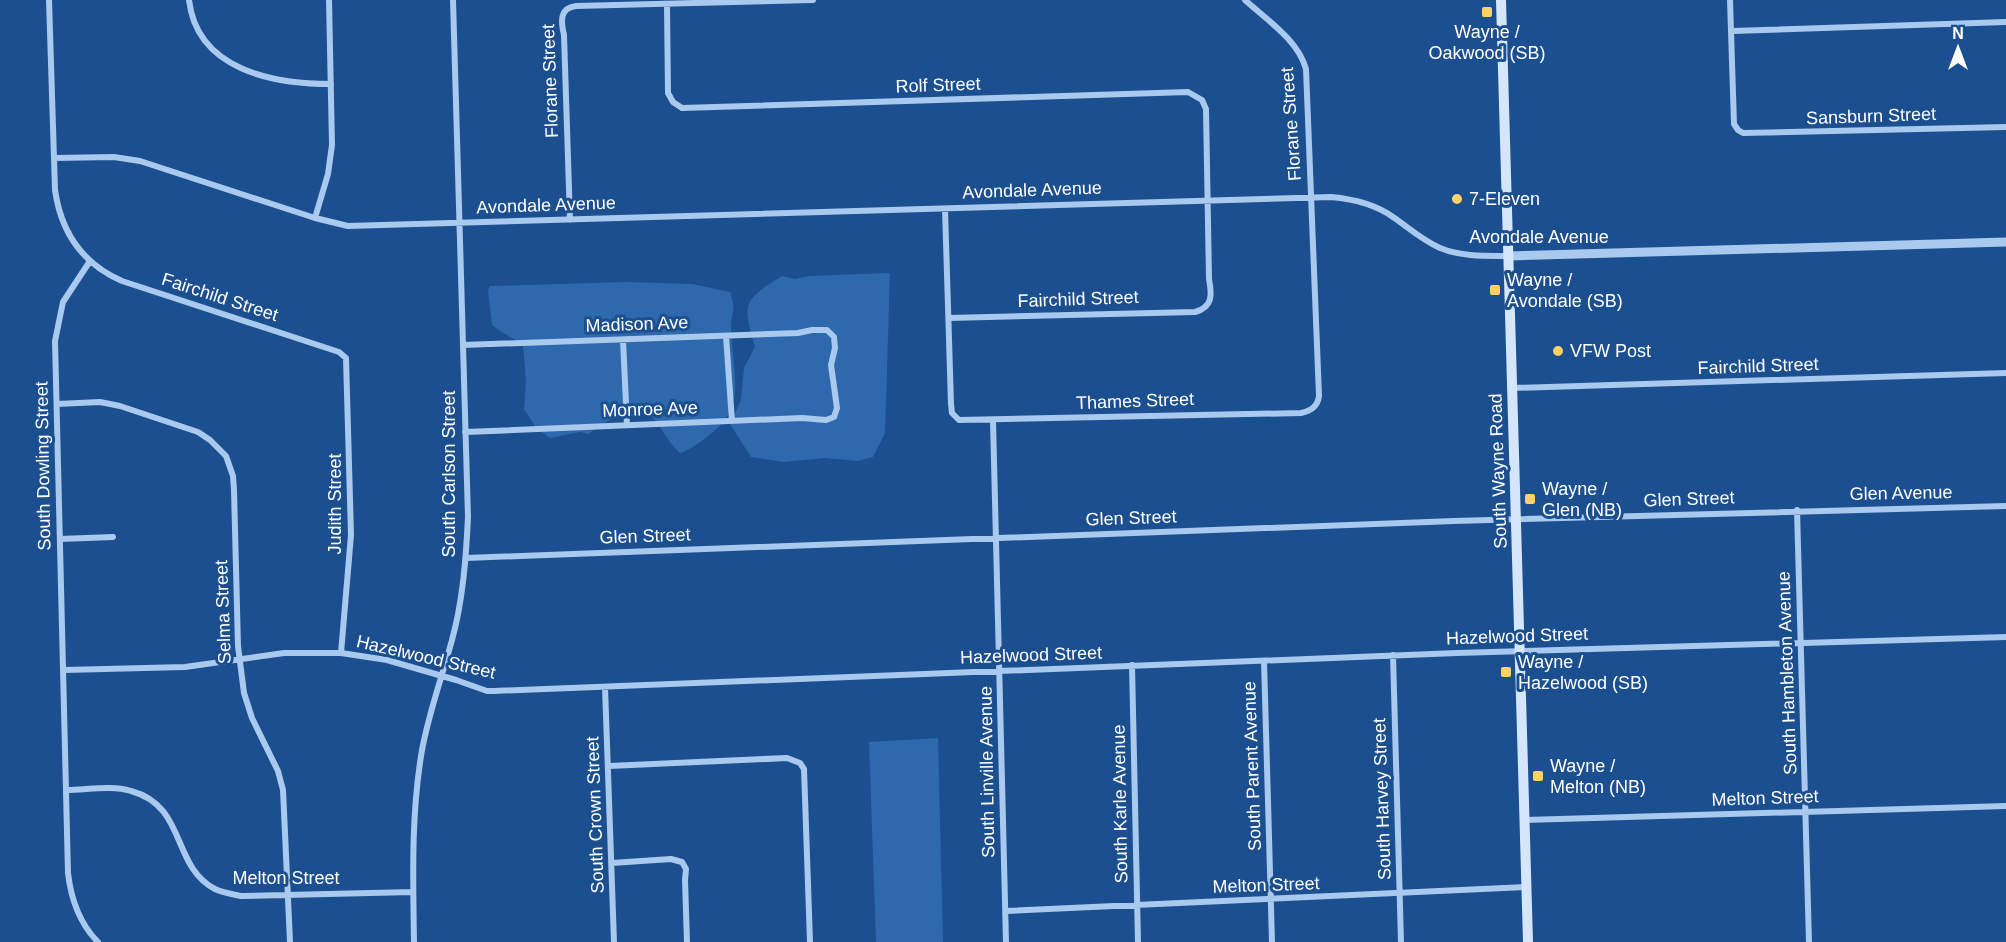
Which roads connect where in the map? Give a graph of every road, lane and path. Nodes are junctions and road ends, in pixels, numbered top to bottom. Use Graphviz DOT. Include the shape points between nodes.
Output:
graph roads {
  1 [pos="49,0"];
  2 [pos="189,0"];
  3 [pos="329,0"];
  4 [pos="453,0"];
  5 [pos="813,0"];
  6 [pos="1245,0"];
  7 [pos="1502,0"];
  8 [pos="1730,0"];
  9 [pos="667,4"];
  10 [pos="2006,22"];
  11 [pos="1732,31"];
  12 [pos="331,84"];
  13 [pos="2006,127"];
  14 [pos="54,158"];
  15 [pos="1311,198"];
  16 [pos="1209,201"];
  17 [pos="945,209"];
  18 [pos="315,218"];
  19 [pos="570,220"];
  20 [pos="460,224"];
  21 [pos="2006,242"];
  22 [pos="1509,256"];
  23 [pos="90,261"];
  24 [pos="949,318"];
  25 [pos="726,336"];
  26 [pos="623,340"];
  27 [pos="463,345"];
  28 [pos="343,355"];
  29 [pos="2006,373"];
  30 [pos="1512,388"];
  31 [pos="57,404"];
  32 [pos="834,417"];
  33 [pos="732,421"];
  34 [pos="993,421"];
  35 [pos="627,425"];
  36 [pos="465,432"];
  37 [pos="2006,506"];
  38 [pos="1797,510"];
  39 [pos="1516,520"];
  40 [pos="112,537"];
  41 [pos="996,538"];
  42 [pos="60,539"];
  43 [pos="466,558"];
  44 [pos="2006,637"];
  45 [pos="1801,643"];
  46 [pos="1520,651"];
  47 [pos="341,653"];
  48 [pos="1393,655"];
  49 [pos="240,658"];
  50 [pos="1264,661"];
  51 [pos="1132,665"];
  52 [pos="64,670"];
  53 [pos="999,671"];
  54 [pos="441,676"];
  55 [pos="605,687"];
  56 [pos="609,766"];
  57 [pos="66,790"];
  58 [pos="2006,806"];
  59 [pos="1806,812"];
  60 [pos="1525,820"];
  61 [pos="612,863"];
  62 [pos="1527,887"];
  63 [pos="413,892"];
  64 [pos="1399,894"];
  65 [pos="288,895"];
  66 [pos="1271,900"];
  67 [pos="1137,905"];
  68 [pos="1006,911"];
  69 [pos="98,942"];
  70 [pos="290,942"];
  71 [pos="414,942"];
  72 [pos="614,942"];
  73 [pos="687,942"];
  74 [pos="810,942"];
  75 [pos="1006,942"];
  76 [pos="1138,942"];
  77 [pos="1272,942"];
  78 [pos="1401,942"];
  79 [pos="1528,942"];
  80 [pos="1809,942"];
  1 -- 14 [label="street"];
  2 -- 12 [label="street" via="202,38 224,60 272,78 301,84"];
  3 -- 12 [label="street"];
  4 -- 20 [label="street, South Carlson Street"];
  5 -- 9 [label="street, Florane Street"];
  6 -- 15 [label="street, Florane Street" via="1294,46 1304,61"];
  7 -- 22 [label="main road, South Wayne Road"];
  8 -- 11 [label="street"];
  9 -- 16 [label="street, Rolf Street" via="668,93 682,108 1192,93 1202,100 1206,110"];
  9 -- 19 [label="street, Florane Street" via="576,6 564,12"];
  10 -- 11 [label="street"];
  11 -- 13 [label="street, Sansburn Street" via="1734,124 1745,134"];
  12 -- 18 [label="street" via="331,159"];
  14 -- 18 [label="street, Avondale Avenue" via="114,157 140,161"];
  14 -- 23 [label="street" via="60,215 72,241"];
  15 -- 16 [label="street, Avondale Avenue"];
  15 -- 22 [label="street, Avondale Avenue" via="1343,198 1374,206 1428,242 1453,252"];
  15 -- 34 [label="street, Thames Street" via="1319,396 1311,410"];
  16 -- 17 [label="street, Avondale Avenue"];
  16 -- 24 [label="street, Fairchild Street" via="1212,295 1207,306 1195,312"];
  17 -- 19 [label="street, Avondale Avenue"];
  17 -- 24 [label="street, Thames Street"];
  18 -- 20 [label="street, Avondale Avenue" via="348,226"];
  19 -- 20 [label="street, Avondale Avenue"];
  20 -- 27 [label="street, South Carlson Street"];
  21 -- 22 [label="street, Avondale Avenue"];
  22 -- 30 [label="main road, South Wayne Road"];
  23 -- 28 [label="street, Fairchild Street" via="123,281"];
  23 -- 31 [label="street, South Dowling Street" via="71,288 59,315 55,341"];
  24 -- 34 [label="street, Thames Street" via="952,412 963,421"];
  25 -- 26 [label="street, Madison Ave"];
  25 -- 32 [label="street, Madison Ave" via="827,330 834,337 835,348 831,365 837,408"];
  25 -- 33 [label="street"];
  26 -- 27 [label="street, Madison Ave"];
  26 -- 35 [label="street"];
  27 -- 36 [label="street, South Carlson Street"];
  28 -- 47 [label="street, Judith Street" via="347,366 351,535"];
  29 -- 30 [label="street, Fairchild Street"];
  30 -- 39 [label="main road, South Wayne Road"];
  31 -- 42 [label="street, South Dowling Street"];
  31 -- 49 [label="street, Selma Street" via="100,402 120,406 198,432 226,456 234,483"];
  32 -- 33 [label="street, Monroe Ave"];
  33 -- 35 [label="street, Monroe Ave"];
  34 -- 41 [label="street, South Linville Avenue"];
  35 -- 36 [label="street, Monroe Ave"];
  36 -- 43 [label="street, South Carlson Street"];
  37 -- 38 [label="street, Glen Avenue"];
  38 -- 39 [label="street, Glen Street"];
  38 -- 45 [label="street, South Hambleton Avenue"];
  39 -- 41 [label="street, Glen Street"];
  39 -- 46 [label="main road, South Wayne Road"];
  40 -- 42 [label="street"];
  41 -- 43 [label="street, Glen Street"];
  41 -- 53 [label="street, South Linville Avenue"];
  42 -- 52 [label="street, South Dowling Street"];
  43 -- 54 [label="street, South Carlson Street" via="457,618"];
  44 -- 45 [label="street, Hazelwood Street"];
  45 -- 46 [label="street, Hazelwood Street"];
  45 -- 59 [label="street, South Hambleton Avenue"];
  46 -- 48 [label="street, Hazelwood Street"];
  46 -- 60 [label="main road, South Wayne Road"];
  47 -- 49 [label="street, Hazelwood Street"];
  47 -- 54 [label="street, Hazelwood Street" via="387,660"];
  48 -- 50 [label="street, Hazelwood Street"];
  48 -- 64 [label="street, South Harvey Street"];
  49 -- 52 [label="street, Hazelwood Street" via="185,667"];
  49 -- 65 [label="street, Selma Street" via="252,718 283,790"];
  50 -- 51 [label="street, Hazelwood Street"];
  50 -- 66 [label="street, South Parent Avenue"];
  51 -- 53 [label="street, Hazelwood Street"];
  51 -- 67 [label="street, South Karle Avenue"];
  52 -- 57 [label="street, South Dowling Street"];
  53 -- 55 [label="street, Hazelwood Street"];
  53 -- 68 [label="street, South Linville Avenue"];
  54 -- 55 [label="street, Hazelwood Street" via="487,691"];
  54 -- 63 [label="street, South Carlson Street" via="417,780"];
  55 -- 56 [label="street, South Crown Street"];
  56 -- 61 [label="street, South Crown Street"];
  56 -- 74 [label="street" via="787,758 800,763 804,769"];
  57 -- 65 [label="street, Melton Street" via="120,789 143,795 167,816 190,865 208,885 242,896"];
  57 -- 69 [label="street, South Dowling Street" via="69,886 82,921"];
  58 -- 59 [label="street, Melton Street"];
  59 -- 60 [label="street, Melton Street"];
  59 -- 80 [label="street, South Hambleton Avenue"];
  60 -- 62 [label="main road, South Wayne Road"];
  61 -- 72 [label="street, South Crown Street"];
  61 -- 73 [label="street" via="671,859 682,862 686,869"];
  62 -- 64 [label="street, Melton Street"];
  62 -- 79 [label="main road, South Wayne Road"];
  63 -- 65 [label="street, Melton Street"];
  63 -- 71 [label="street, South Carlson Street"];
  64 -- 66 [label="street, Melton Street"];
  64 -- 78 [label="street, South Harvey Street"];
  65 -- 70 [label="street, Selma Street"];
  66 -- 67 [label="street, Melton Street"];
  66 -- 77 [label="street, South Parent Avenue"];
  67 -- 68 [label="street, Melton Street"];
  67 -- 76 [label="street, South Karle Avenue"];
  68 -- 75 [label="street, South Linville Avenue"];
}
